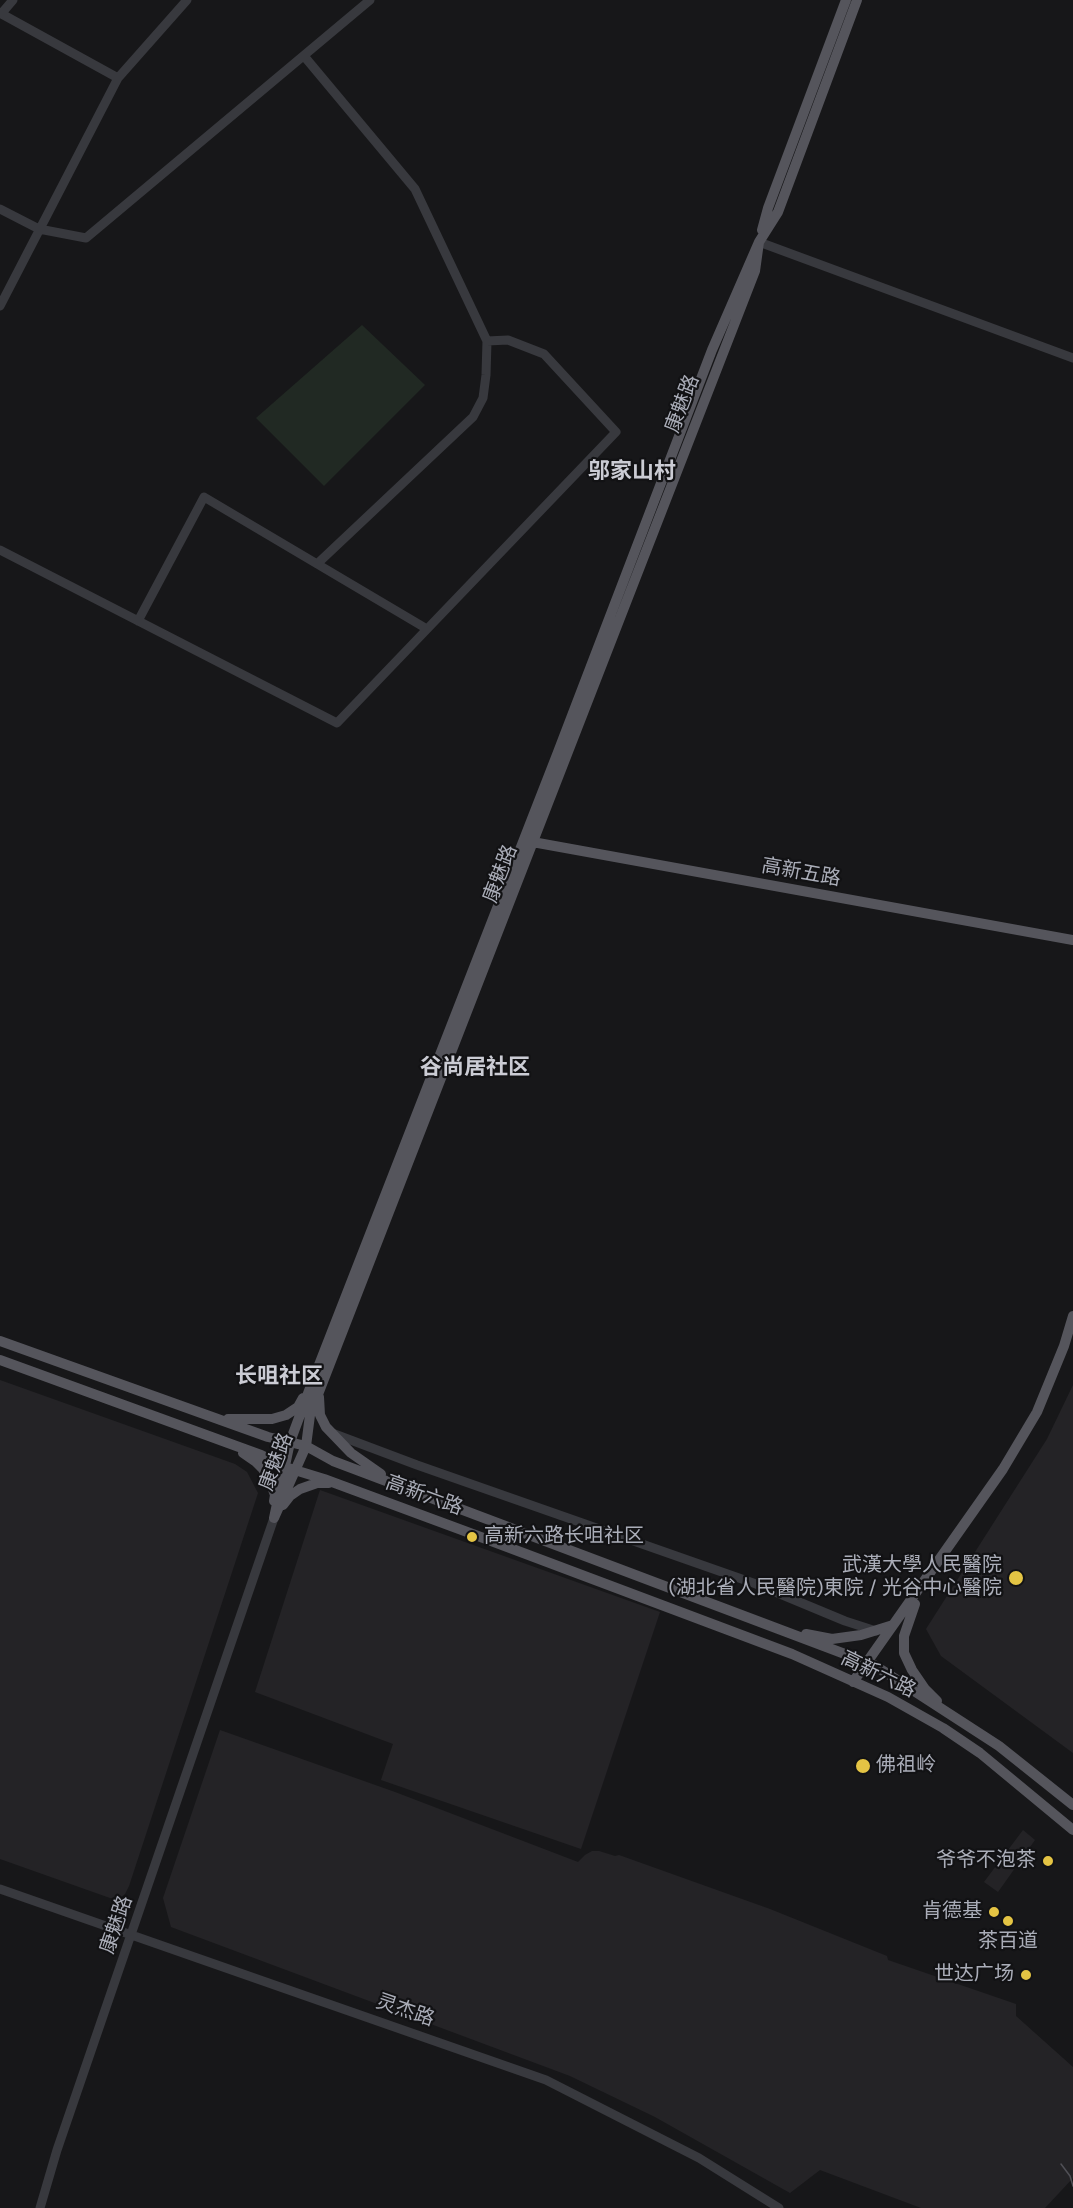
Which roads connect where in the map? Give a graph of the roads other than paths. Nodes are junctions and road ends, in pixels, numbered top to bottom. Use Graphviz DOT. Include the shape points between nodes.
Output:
graph roads {
  1 [pos="13,0"];
  2 [pos="188,0"];
  3 [pos="370,0"];
  4 [pos="846,0"];
  5 [pos="857,0"];
  6 [pos="1,14"];
  7 [pos="304,56"];
  8 [pos="118,78"];
  9 [pos="0,209"];
  10 [pos="39,229"];
  11 [pos="759,242"];
  12 [pos="0,306"];
  13 [pos="487,341"];
  14 [pos="1073,358"];
  15 [pos="0,550"];
  16 [pos="317,564"];
  17 [pos="138,621"];
  18 [pos="427,629"];
  19 [pos="528,841"];
  20 [pos="1073,940"];
  21 [pos="1073,1316"];
  22 [pos="1073,1339"];
  23 [pos="0,1341"];
  24 [pos="0,1360"];
  25 [pos="315,1389"];
  26 [pos="217,1418"];
  27 [pos="331,1433"];
  28 [pos="214,1438"];
  29 [pos="290,1442"];
  30 [pos="306,1446"];
  31 [pos="290,1468"];
  32 [pos="336,1483"];
  33 [pos="394,1483"];
  34 [pos="274,1518"];
  35 [pos="915,1604"];
  36 [pos="902,1613"];
  37 [pos="786,1631"];
  38 [pos="876,1631"];
  39 [pos="870,1664"];
  40 [pos="857,1683"];
  41 [pos="955,1718"];
  42 [pos="1073,1806"];
  43 [pos="1073,1830"];
  44 [pos="0,1889"];
  45 [pos="132,1935"];
  46 [pos="40,2208"];
  47 [pos="779,2208"];
  1 -- 6 [label="street"];
  2 -- 8 [label="street"];
  3 -- 7 [label="street"];
  4 -- 11 [label="main road, 康魅路" via="768,208"];
  5 -- 11 [label="main road, 康魅路" via="778,212"];
  6 -- 8 [label="street"];
  7 -- 10 [label="street" via="86,238"];
  7 -- 13 [label="street" via="415,189"];
  8 -- 10 [label="street"];
  9 -- 10 [label="street"];
  10 -- 12 [label="street"];
  11 -- 14 [label="street"];
  11 -- 19 [label="main road, 康魅路" via="712,350"];
  13 -- 16 [label="street" via="483,398 473,417"];
  13 -- 18 [label="street" via="508,340 544,354 616,432"];
  15 -- 17 [label="street"];
  16 -- 17 [label="street" via="204,497"];
  16 -- 18 [label="street"];
  17 -- 18 [label="street" via="337,723"];
  19 -- 20 [label="main road, 高新五路"];
  19 -- 25 [label="main road, 康魅路"];
  21 -- 36 [label="main road" via="1037,1412 1003,1469"];
  22 -- 35 [label="main road" via="1043,1415"];
  23 -- 26 [label="main road, 高新六路"];
  24 -- 28 [label="main road, 高新六路"];
  25 -- 26 [label="main road" via="298,1407 272,1419"];
  25 -- 27 [label="main road" via="320,1415"];
  25 -- 29 [label="main road, 康魅路"];
  25 -- 30 [label="main road, 康魅路"];
  26 -- 29 [label="main road, 高新六路"];
  27 -- 33 [label="main road" via="351,1453"];
  27 -- 38 [label="street" via="756,1584"];
  28 -- 31 [label="main road, 高新六路"];
  28 -- 34 [label="main road" via="247,1455 262,1470 275,1495"];
  29 -- 30 [label="main road, 高新六路"];
  29 -- 31 [label="main road, 康魅路"];
  30 -- 31 [label="main road, 康魅路"];
  30 -- 33 [label="main road, 高新六路" via="333,1461"];
  31 -- 32 [label="main road, 高新六路"];
  31 -- 34 [label="main road, 康魅路"];
  32 -- 34 [label="main road" via="317,1483 300,1489"];
  32 -- 40 [label="main road, 高新六路" via="792,1654"];
  33 -- 37 [label="main road, 高新六路"];
  34 -- 45 [label="street, 康魅路"];
  35 -- 39 [label="main road"];
  35 -- 41 [label="main road" via="904,1636 904,1653 925,1689"];
  36 -- 38 [label="main road" via="893,1625"];
  36 -- 39 [label="main road"];
  37 -- 38 [label="main road" via="832,1639"];
  37 -- 39 [label="main road, 高新六路"];
  39 -- 40 [label="main road"];
  39 -- 41 [label="main road, 高新六路"];
  40 -- 43 [label="main road, 高新六路" via="980,1753"];
  41 -- 42 [label="main road, 高新六路" via="999,1746"];
  44 -- 45 [label="street, 灵杰路"];
  45 -- 46 [label="street, 康魅路"];
  45 -- 47 [label="street, 灵杰路" via="546,2080 699,2158"];
}
